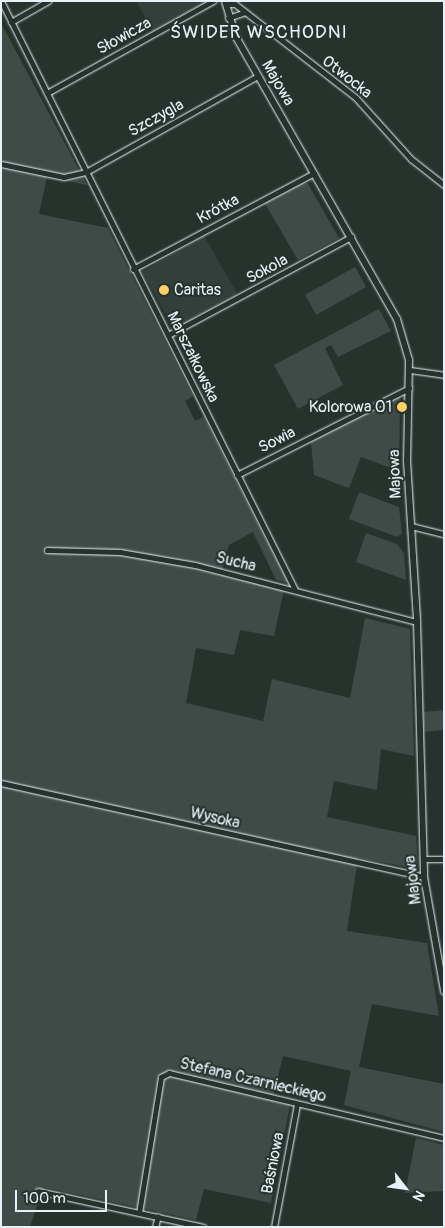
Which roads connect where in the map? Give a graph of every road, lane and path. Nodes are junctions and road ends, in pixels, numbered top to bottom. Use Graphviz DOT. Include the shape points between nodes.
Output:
graph roads {
  1 [pos="1,1"];
  2 [pos="48,1"];
  3 [pos="213,1"];
  4 [pos="225,3"];
  5 [pos="246,12"];
  6 [pos="228,18"];
  7 [pos="11,22"];
  8 [pos="258,76"];
  9 [pos="47,93"];
  10 [pos="1,164"];
  11 [pos="86,172"];
  12 [pos="314,173"];
  13 [pos="444,185"];
  14 [pos="351,237"];
  15 [pos="133,269"];
  16 [pos="168,335"];
  17 [pos="410,370"];
  18 [pos="444,375"];
  19 [pos="409,388"];
  20 [pos="237,475"];
  21 [pos="411,526"];
  22 [pos="444,534"];
  23 [pos="47,550"];
  24 [pos="295,590"];
  25 [pos="417,622"];
  26 [pos="1,783"];
  27 [pos="423,859"];
  28 [pos="444,859"];
  29 [pos="424,877"];
  30 [pos="444,990"];
  31 [pos="297,1104"];
  32 [pos="444,1138"];
  33 [pos="38,1191"];
  34 [pos="139,1212"];
  35 [pos="158,1216"];
  36 [pos="156,1227"];
  37 [pos="203,1227"];
  38 [pos="274,1227"];
  1 -- 7 [label="street, Marszałkowska"];
  2 -- 7 [label="street"];
  3 -- 9 [label="street, Słowicza"];
  4 -- 5 [label="street, Otwocka" via="235,4"];
  4 -- 6 [label="street, Majowa"];
  5 -- 6 [label="street"];
  5 -- 13 [label="street, Otwocka" via="356,98 411,159"];
  6 -- 8 [label="street, Majowa"];
  7 -- 9 [label="street, Marszałkowska"];
  8 -- 11 [label="street, Szczygla"];
  8 -- 12 [label="street, Majowa"];
  9 -- 11 [label="street, Marszałkowska"];
  10 -- 11 [label="street, Szczygla" via="64,177"];
  11 -- 15 [label="street, Marszałkowska"];
  12 -- 14 [label="street, Majowa"];
  12 -- 15 [label="street, Krótka"];
  14 -- 16 [label="street, Sokola"];
  14 -- 17 [label="street, Majowa" via="396,319"];
  15 -- 16 [label="street, Marszałkowska"];
  16 -- 20 [label="street, Marszałkowska"];
  17 -- 18 [label="street"];
  17 -- 19 [label="street, Majowa"];
  19 -- 20 [label="street, Sowia"];
  19 -- 21 [label="street, Majowa" via="407,461"];
  20 -- 24 [label="street, Marszałkowska"];
  21 -- 22 [label="street"];
  21 -- 25 [label="street, Majowa"];
  23 -- 24 [label="street, Sucha" via="120,552 195,565"];
  24 -- 25 [label="street, Sucha"];
  25 -- 27 [label="street, Majowa"];
  26 -- 29 [label="street, Wysoka"];
  27 -- 28 [label="street"];
  27 -- 29 [label="street, Majowa"];
  29 -- 30 [label="street, Majowa"];
  31 -- 32 [label="street, Stefana Czarnieckiego"];
  31 -- 34 [label="street, Stefana Czarnieckiego" via="169,1073 161,1077"];
  31 -- 38 [label="street, Baśniowa"];
  33 -- 34 [label="street"];
  34 -- 35 [label="street"];
  35 -- 36 [label="street"];
  35 -- 37 [label="street"];
}
